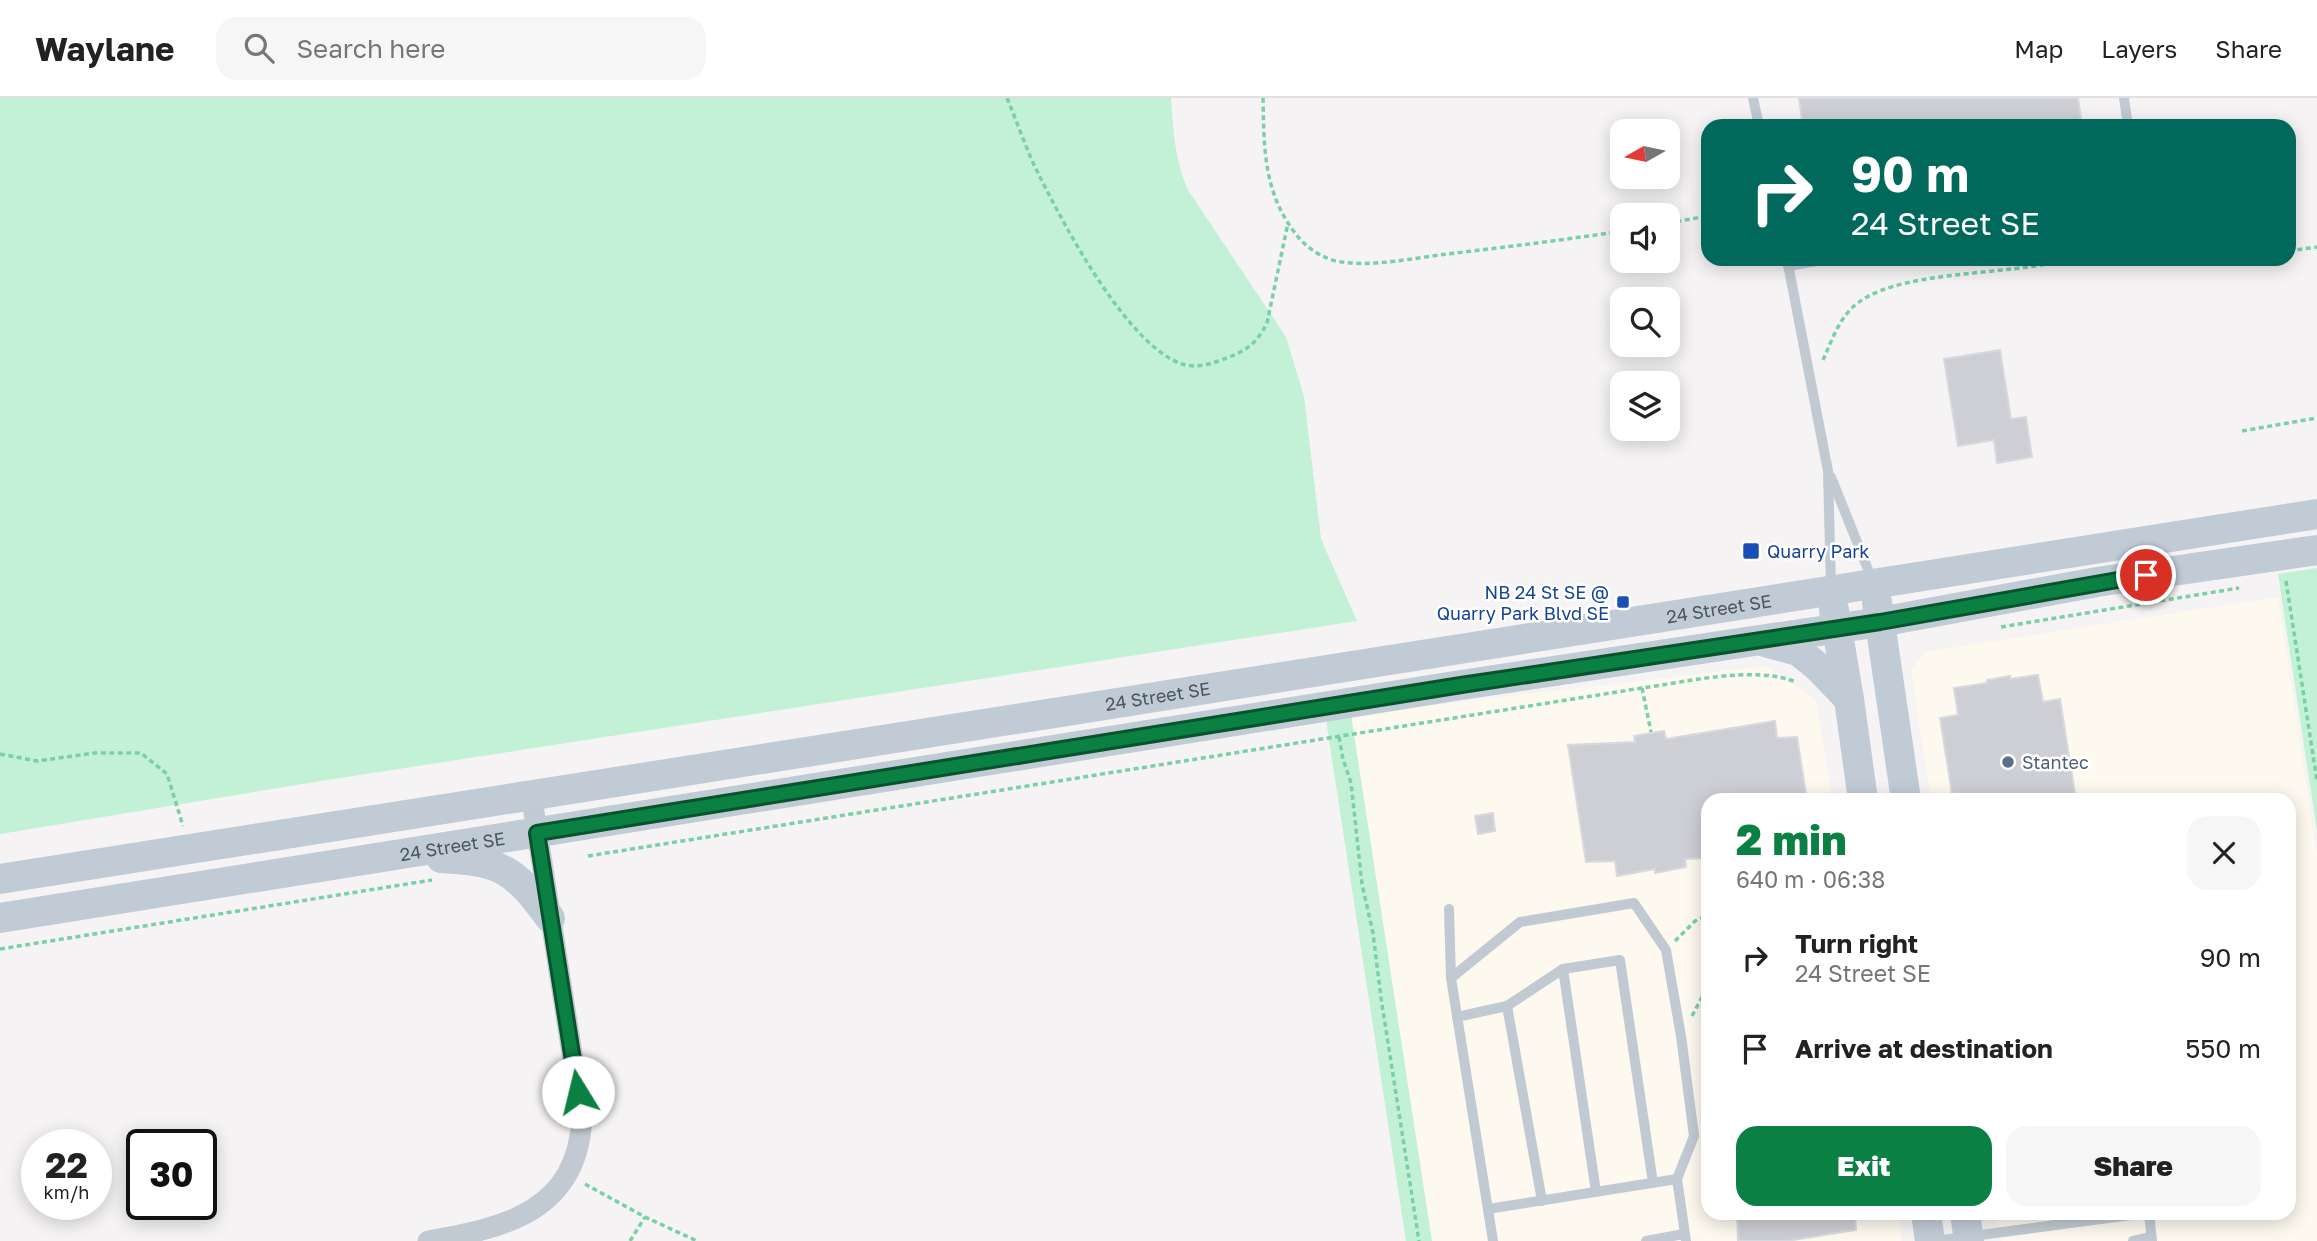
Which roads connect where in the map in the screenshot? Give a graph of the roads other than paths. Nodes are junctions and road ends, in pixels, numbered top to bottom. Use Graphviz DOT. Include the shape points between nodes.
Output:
graph roads {
  1 [pos="1752,98"];
  2 [pos="2124,98"];
  3 [pos="1757,119"];
  4 [pos="2127,119"];
  5 [pos="1788,266"];
  6 [pos="1828,471"];
  7 [pos="2317,514"];
  8 [pos="2317,550"];
  9 [pos="1875,584"];
  10 [pos="1831,592"];
  11 [pos="1880,622"];
  12 [pos="1837,628"];
  13 [pos="1759,640"];
  14 [pos="1849,699"];
  15 [pos="531,793"];
  16 [pos="1862,793"];
  17 [pos="1905,793"];
  18 [pos="537,833"];
  19 [pos="399,855"];
  20 [pos="0,878"];
  21 [pos="1449,909"];
  22 [pos="0,918"];
  23 [pos="550,918"];
  24 [pos="1563,969"];
  25 [pos="1451,978"];
  26 [pos="1507,1006"];
  27 [pos="1457,1017"];
  28 [pos="1677,1179"];
  29 [pos="1653,1183"];
  30 [pos="1596,1192"];
  31 [pos="1542,1201"];
  32 [pos="1488,1209"];
  33 [pos="1928,1220"];
  34 [pos="2073,1220"];
  35 [pos="2148,1220"];
  36 [pos="1968,1230"];
  37 [pos="1685,1237"];
  38 [pos="2152,1239"];
  39 [pos="428,1241"];
  40 [pos="1493,1241"];
  41 [pos="1646,1241"];
  42 [pos="1932,1241"];
  43 [pos="2133,1241"];
  1 -- 3 [label="lane"];
  2 -- 4 [label="lane"];
  5 -- 6 [label="lane"];
  6 -- 9 [label="lane"];
  6 -- 10 [label="lane"];
  7 -- 9 [label="main road, 24 Street SE"];
  8 -- 11 [label="main road, 24 Street SE" via="2096,582"];
  9 -- 10 [label="main road, 24 Street SE"];
  9 -- 11 [label="main road"];
  10 -- 12 [label="main road"];
  10 -- 15 [label="main road, 24 Street SE"];
  11 -- 12 [label="main road, 24 Street SE"];
  11 -- 17 [label="main road"];
  12 -- 13 [label="main road, 24 Street SE"];
  12 -- 14 [label="main road"];
  13 -- 14 [label="main road" via="1798,651"];
  13 -- 18 [label="main road, 24 Street SE"];
  14 -- 16 [label="main road"];
  15 -- 18 [label="street"];
  15 -- 20 [label="main road, 24 Street SE"];
  18 -- 19 [label="main road, 24 Street SE"];
  18 -- 23 [label="street"];
  19 -- 22 [label="main road, 24 Street SE"];
  19 -- 23 [label="main road" via="452,858 509,871 528,887"];
  21 -- 25 [label="lane"];
  23 -- 39 [label="street" via="582,1117 576,1159 554,1192 525,1214"];
  24 -- 26 [label="lane"];
  24 -- 29 [label="lane" via="1620,960"];
  24 -- 30 [label="lane"];
  25 -- 27 [label="lane"];
  25 -- 28 [label="lane" via="1520,922 1634,903 1666,950 1681,1036 1694,1136"];
  26 -- 27 [label="lane"];
  26 -- 31 [label="lane"];
  27 -- 32 [label="lane"];
  28 -- 29 [label="lane"];
  28 -- 37 [label="lane"];
  29 -- 30 [label="lane"];
  30 -- 31 [label="lane"];
  31 -- 32 [label="lane"];
  32 -- 40 [label="lane"];
  33 -- 42 [label="main road"];
  34 -- 36 [label="lane"];
  35 -- 38 [label="lane"];
  36 -- 42 [label="lane"];
  37 -- 41 [label="lane"];
  38 -- 43 [label="lane"];
}
